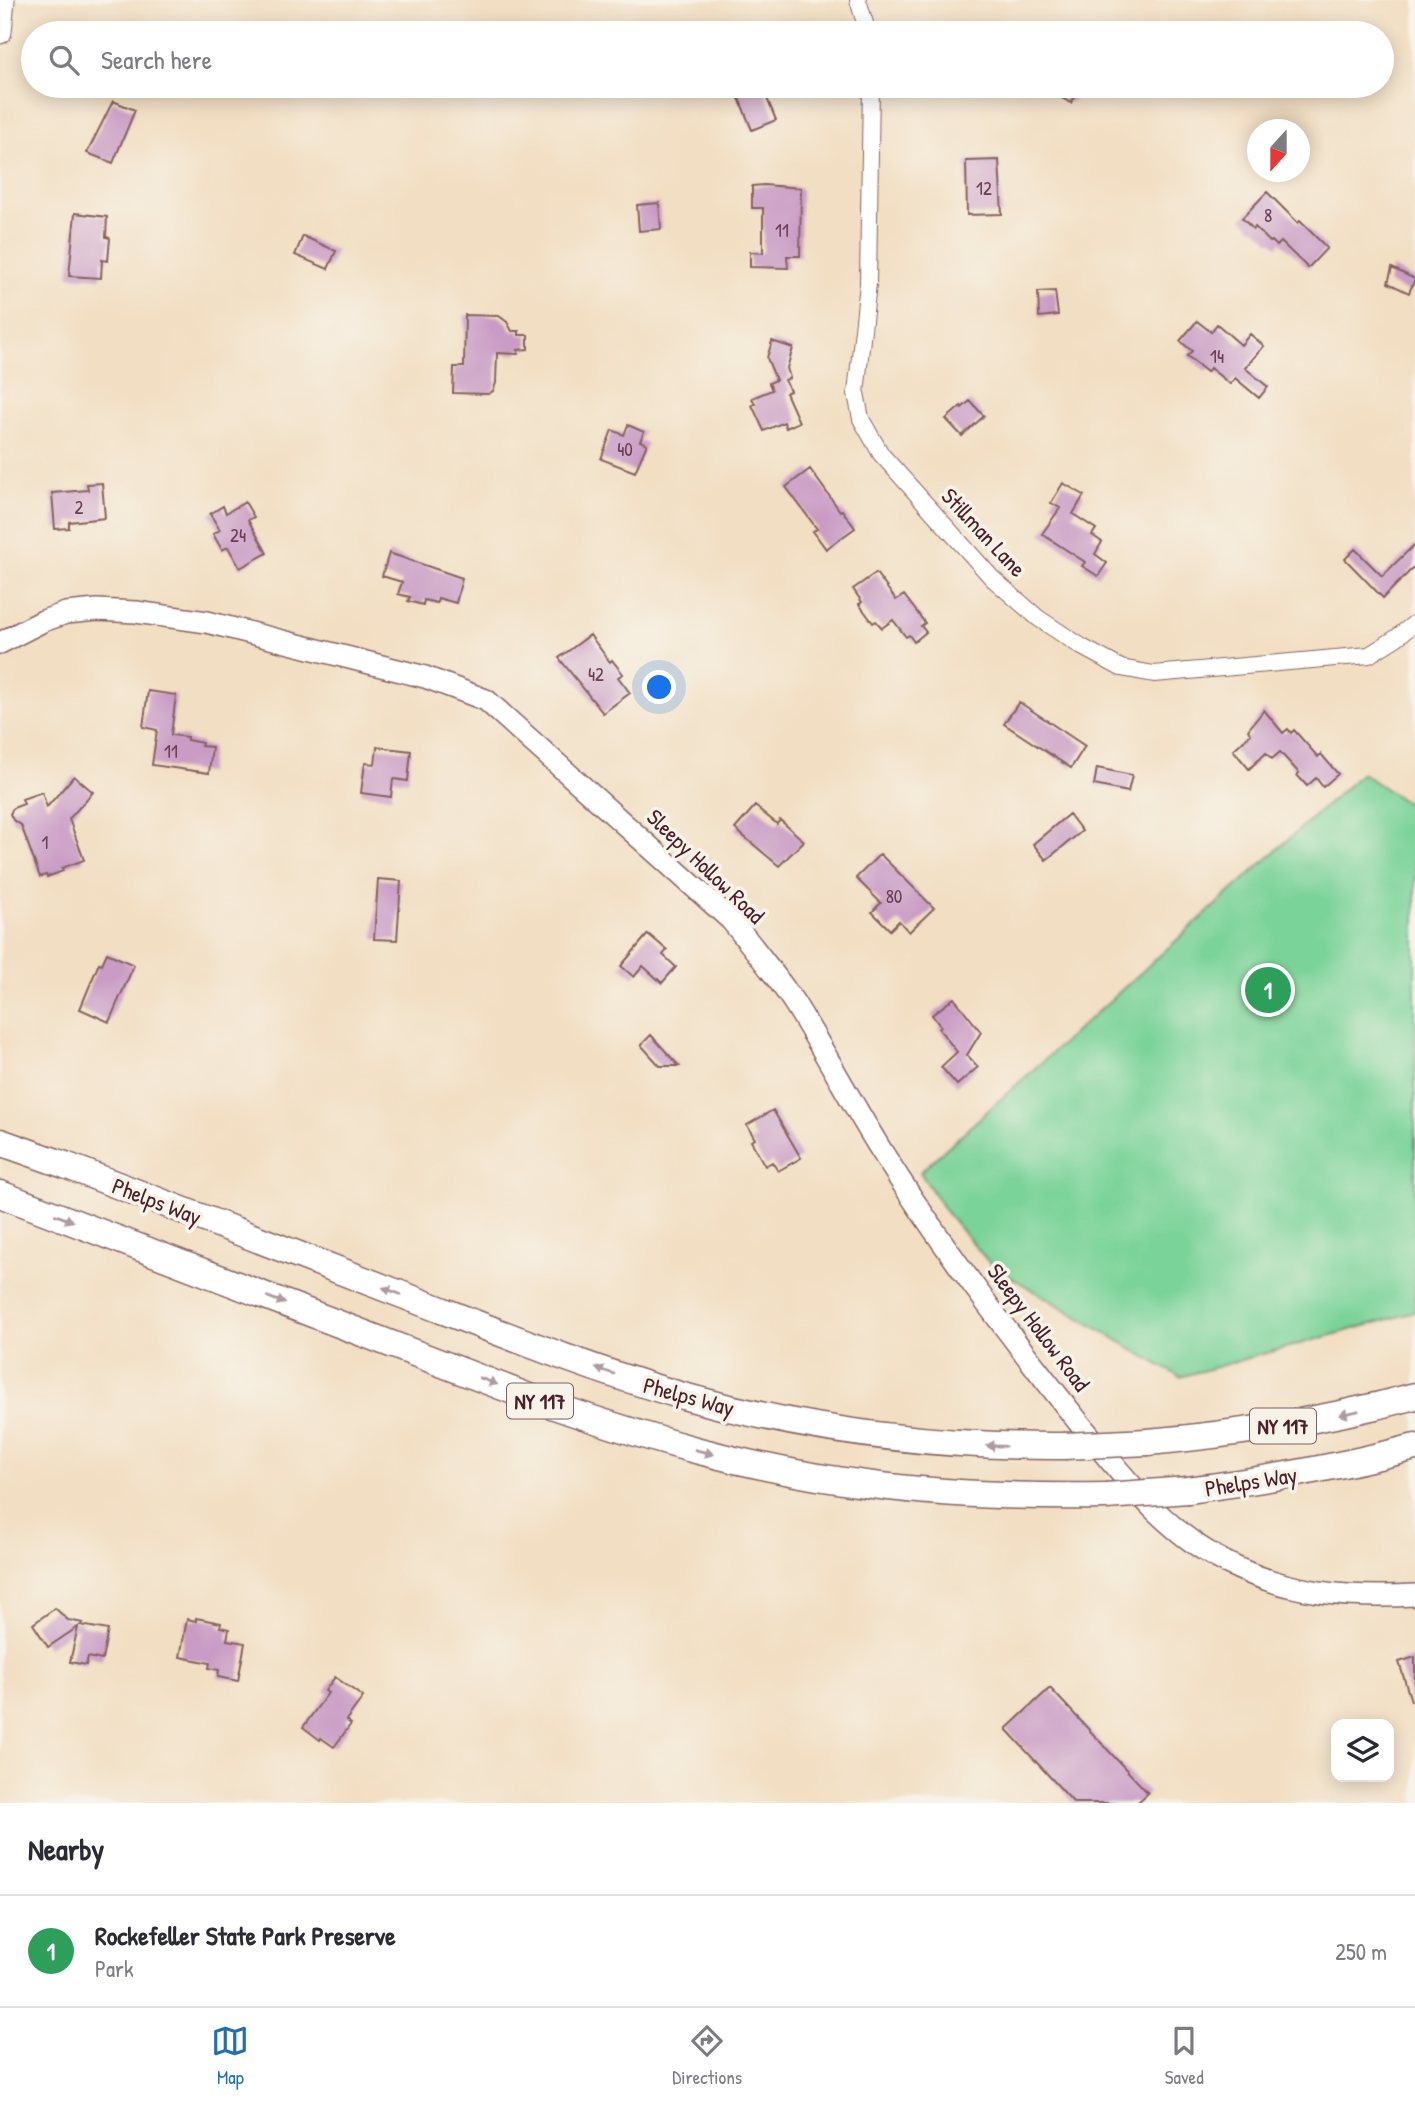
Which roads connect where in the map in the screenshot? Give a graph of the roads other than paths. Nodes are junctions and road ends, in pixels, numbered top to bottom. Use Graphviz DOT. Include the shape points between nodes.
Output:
graph roads {
  1 [pos="2,0"];
  2 [pos="858,0"];
  3 [pos="864,21"];
  4 [pos="0,32"];
  5 [pos="871,98"];
  6 [pos="1415,623"];
  7 [pos="0,643"];
  8 [pos="0,1142"];
  9 [pos="0,1194"];
  10 [pos="1415,1396"];
  11 [pos="1415,1447"];
  12 [pos="1415,1595"];
  1 -- 4 [label="main road"];
  2 -- 3 [label="street"];
  5 -- 6 [label="street, Stillman Lane" via="867,293 856,393 861,419 881,454 992,578 1038,618 1082,647 1121,668 1154,674 1368,655"];
  7 -- 12 [label="street, Sleepy Hollow Road" via="66,613 136,612 207,622 412,674 486,700 731,920 794,1003 950,1253 1049,1385 1152,1507 1223,1562 1281,1585 1346,1596"];
  10 -- 8 [label="main road, Phelps Way / NY 117, one-way, bridge" via="1230,1434 1064,1446 973,1445 877,1436 779,1419 684,1396 557,1354"];
  9 -- 11 [label="main road, Phelps Way / NY 117, one-way, bridge" via="599,1422 770,1468 920,1490 1106,1496 1286,1476"];
}
